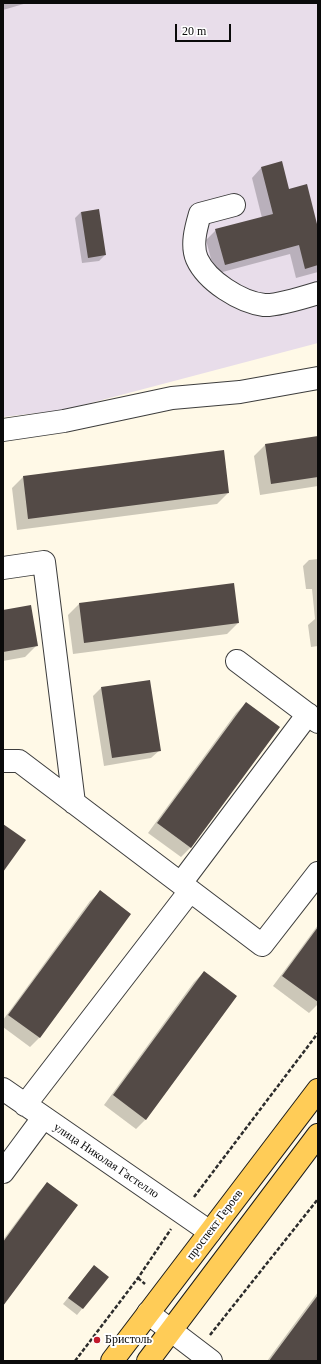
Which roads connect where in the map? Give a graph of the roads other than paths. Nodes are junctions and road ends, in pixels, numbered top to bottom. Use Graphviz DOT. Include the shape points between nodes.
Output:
graph roads {
  1 [pos="234,205"];
  2 [pos="318,293"];
  3 [pos="318,378"];
  4 [pos="3,430"];
  5 [pos="3,568"];
  6 [pos="237,662"];
  7 [pos="313,718"];
  8 [pos="3,761"];
  9 [pos="74,803"];
  10 [pos="318,873"];
  11 [pos="185,887"];
  12 [pos="3,1089"];
  13 [pos="318,1090"];
  14 [pos="25,1105"];
  15 [pos="43,1118"];
  16 [pos="318,1134"];
  17 [pos="3,1172"];
  18 [pos="210,1232"];
  19 [pos="148,1313"];
  20 [pos="170,1330"];
  21 [pos="205,1356"];
  22 [pos="112,1361"];
  23 [pos="148,1361"];
  1 -- 2 [label="street" via="200,214 194,233 197,259 209,275 229,293 264,305"];
  3 -- 4 [label="street" via="240,392 172,398 64,421"];
  5 -- 9 [label="street" via="44,562"];
  6 -- 7 [label="street"];
  7 -- 11 [label="street"];
  8 -- 9 [label="street" via="19,761"];
  9 -- 11 [label="street"];
  10 -- 11 [label="street" via="262,945"];
  11 -- 14 [label="street"];
  12 -- 14 [label="street, улица Николая Гастелло"];
  13 -- 18 [label="main road, проспект Героев"];
  14 -- 15 [label="street, улица Николая Гастелло"];
  15 -- 17 [label="street"];
  15 -- 18 [label="street, улица Николая Гастелло"];
  16 -- 20 [label="main road"];
  18 -- 19 [label="main road, проспект Героев"];
  19 -- 20 [label="street"];
  19 -- 22 [label="main road, проспект Героев"];
  20 -- 21 [label="street"];
  20 -- 23 [label="main road"];
}
